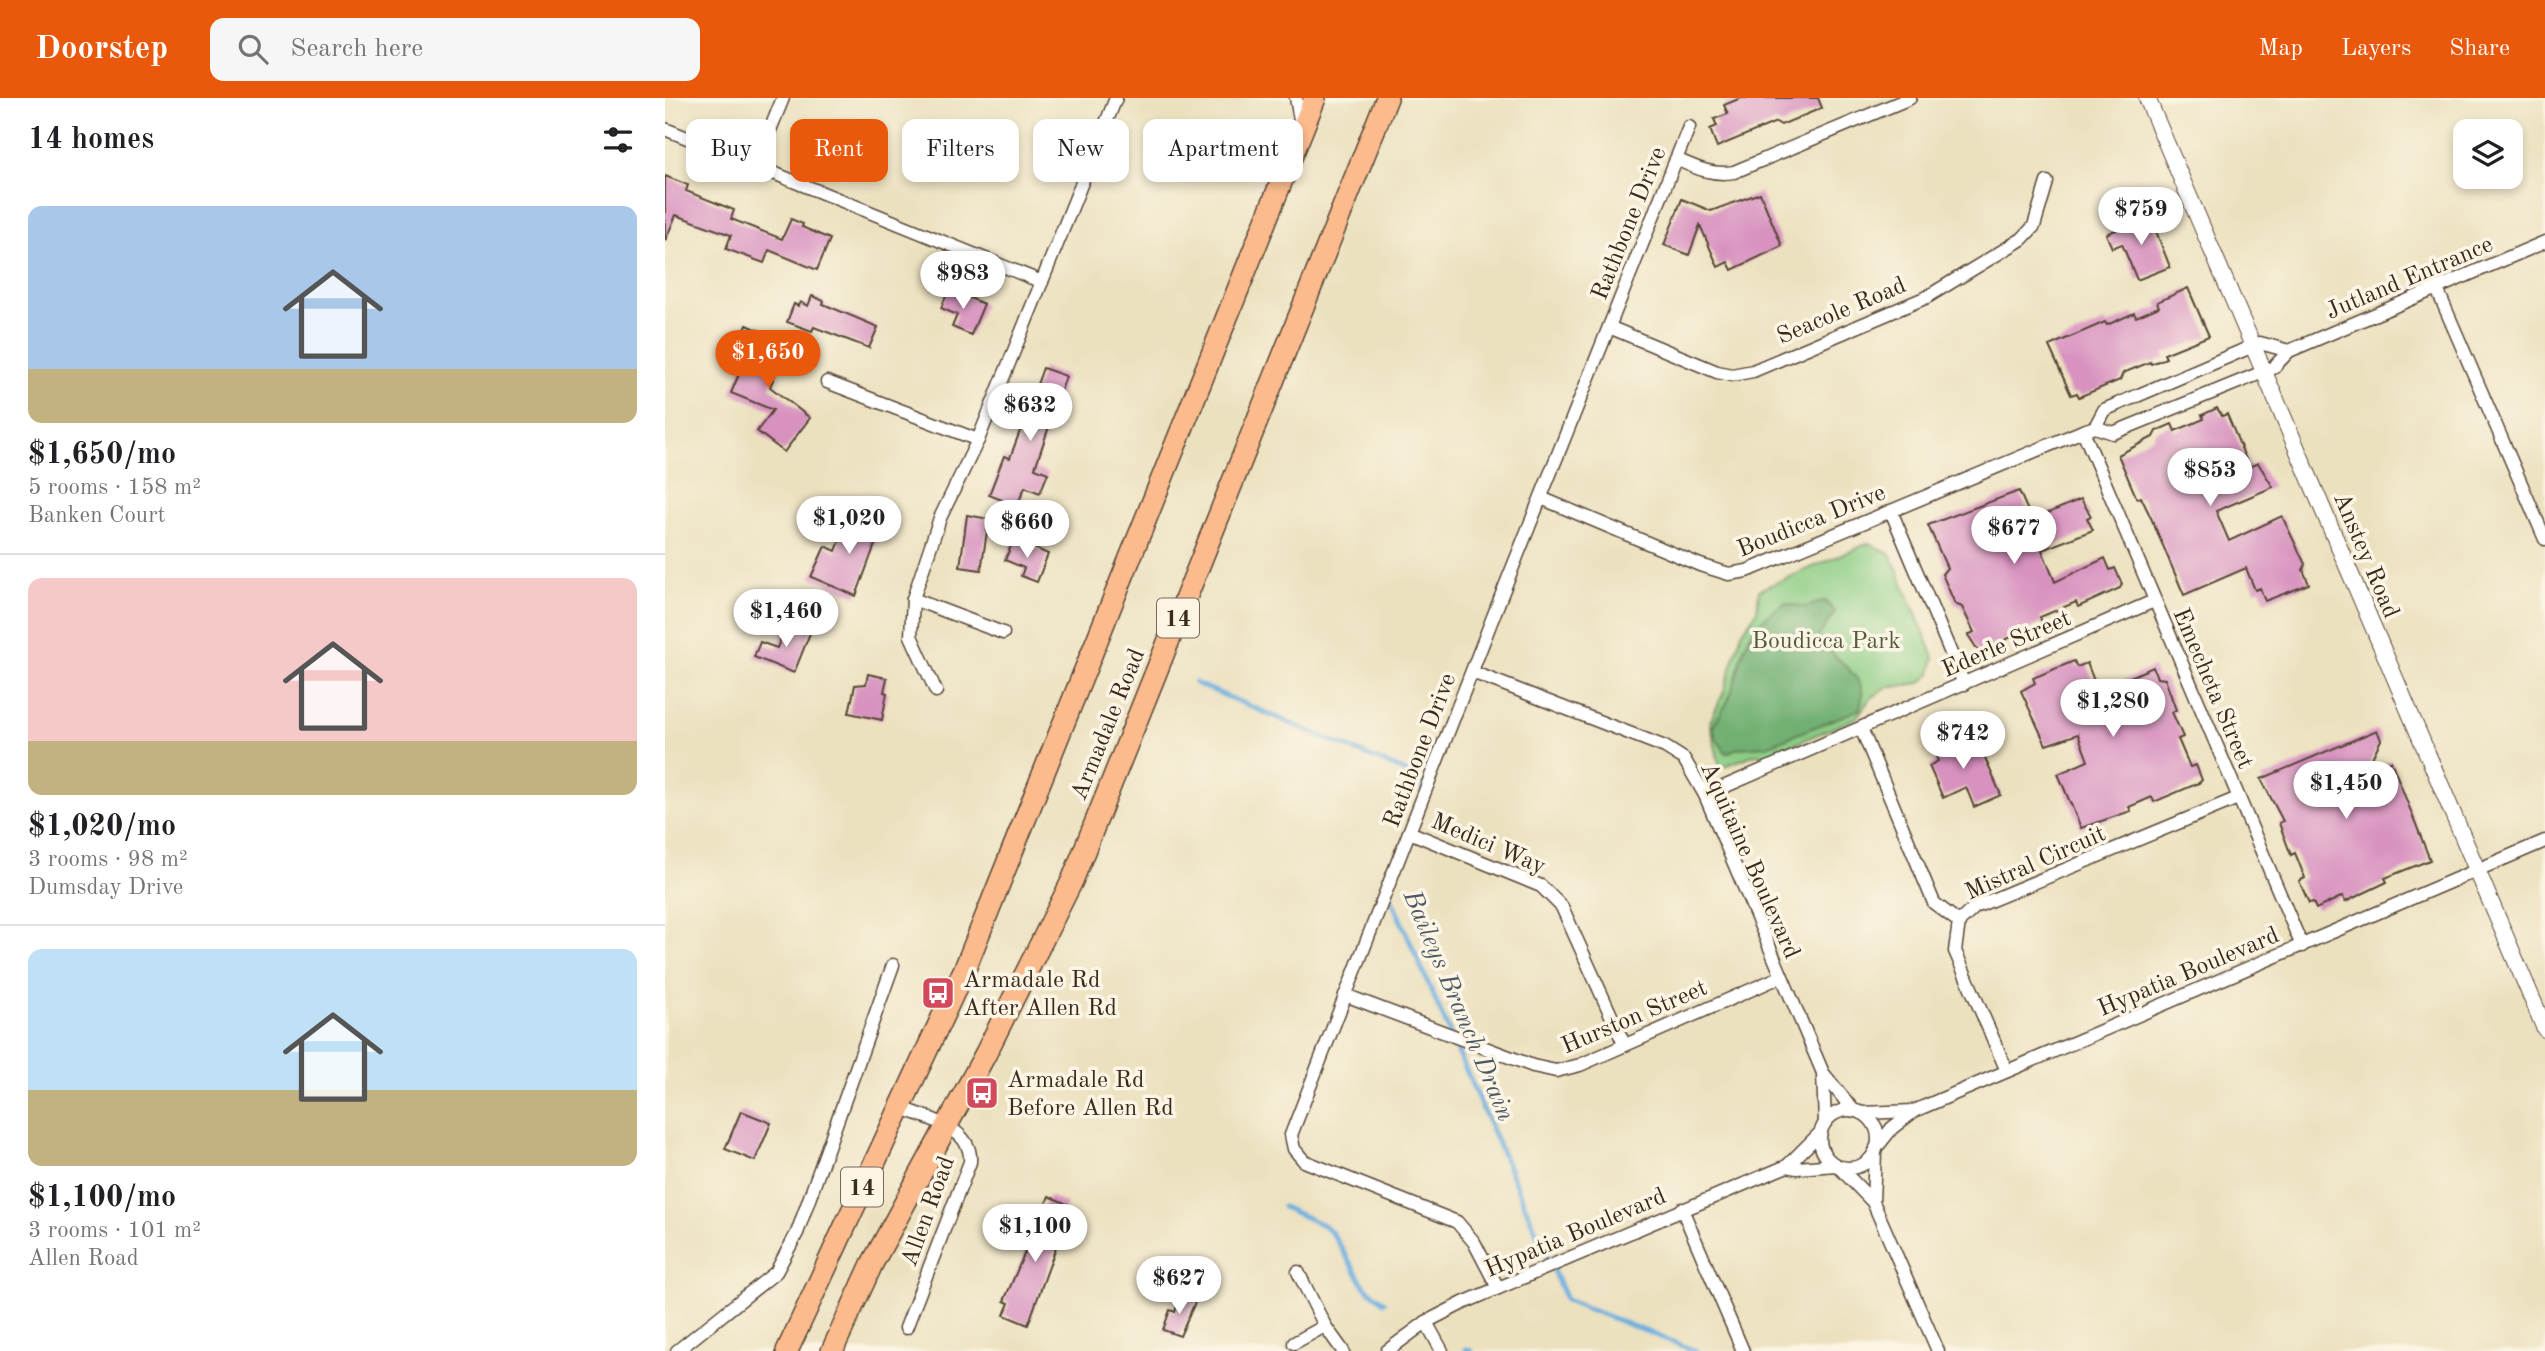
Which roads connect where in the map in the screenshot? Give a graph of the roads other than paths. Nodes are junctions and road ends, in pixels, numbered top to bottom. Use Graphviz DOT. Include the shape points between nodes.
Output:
graph roads {
  1 [pos="783,98"];
  2 [pos="1116,98"];
  3 [pos="1296,98"];
  4 [pos="1315,98"];
  5 [pos="1387,98"];
  6 [pos="1910,98"];
  7 [pos="2147,98"];
  8 [pos="774,119"];
  9 [pos="1300,119"];
  10 [pos="1303,127"];
  11 [pos="1689,127"];
  12 [pos="665,129"];
  13 [pos="686,138"];
  14 [pos="1676,159"];
  15 [pos="776,175"];
  16 [pos="1281,182"];
  17 [pos="2047,183"];
  18 [pos="2545,243"];
  19 [pos="1042,282"];
  20 [pos="2437,289"];
  21 [pos="1609,327"];
  22 [pos="2253,346"];
  23 [pos="2289,351"];
  24 [pos="2264,371"];
  25 [pos="827,382"];
  26 [pos="2089,429"];
  27 [pos="978,440"];
  28 [pos="1541,498"];
  29 [pos="1891,511"];
  30 [pos="2545,539"];
  31 [pos="913,599"];
  32 [pos="2154,601"];
  33 [pos="1003,633"];
  34 [pos="1472,672"];
  35 [pos="1963,684"];
  36 [pos="936,691"];
  37 [pos="1861,728"];
  38 [pos="1705,795"];
  39 [pos="2238,798"];
  40 [pos="1409,832"];
  41 [pos="2545,841"];
  42 [pos="2476,869"];
  43 [pos="1959,922"];
  44 [pos="2302,946"];
  45 [pos="893,965"];
  46 [pos="1780,977"];
  47 [pos="1345,995"];
  48 [pos="2543,1018"];
  49 [pos="1625,1044"];
  50 [pos="2007,1071"];
  51 [pos="1822,1073"];
  52 [pos="899,1107"];
  53 [pos="1914,1111"];
  54 [pos="1858,1112"];
  55 [pos="947,1127"];
  56 [pos="1823,1128"];
  57 [pos="1876,1150"];
  58 [pos="1787,1166"];
  59 [pos="1837,1166"];
  60 [pos="1873,1202"];
  61 [pos="1682,1209"];
  62 [pos="1299,1272"];
  63 [pos="1498,1288"];
  64 [pos="1426,1322"];
  65 [pos="1325,1326"];
  66 [pos="906,1328"];
  67 [pos="1294,1343"];
  68 [pos="677,1351"];
  69 [pos="787,1351"];
  70 [pos="832,1351"];
  71 [pos="1343,1351"];
  72 [pos="1387,1351"];
  73 [pos="1442,1351"];
  74 [pos="1743,1351"];
  75 [pos="1938,1351"];
  1 -- 8 [label="street"];
  2 -- 19 [label="street"];
  3 -- 9 [label="street"];
  4 -- 10 [label="highway, Armadale Road / 14"];
  5 -- 55 [label="highway, Armadale Road / 14" via="1072,881"];
  6 -- 14 [label="street" via="1734,172 1706,171"];
  7 -- 22 [label="street, Anstey Road"];
  11 -- 14 [label="street, Rathbone Drive"];
  12 -- 13 [label="street"];
  14 -- 21 [label="street, Rathbone Drive"];
  15 -- 19 [label="street"];
  16 -- 52 [label="highway, Armadale Road / 14" via="966,966"];
  17 -- 21 [label="street, Seacole Road" via="2034,226 2022,239 1927,297 1753,371 1717,372"];
  18 -- 20 [label="street, Jutland Entrance"];
  19 -- 27 [label="street"];
  20 -- 23 [label="street, Jutland Entrance"];
  20 -- 30 [label="street"];
  21 -- 28 [label="street, Rathbone Drive"];
  22 -- 23 [label="street" via="2260,343"];
  22 -- 24 [label="street, Anstey Road"];
  22 -- 26 [label="street, Boudicca Drive" via="2103,411"];
  23 -- 24 [label="street, Jutland Entrance"];
  24 -- 26 [label="street, Boudicca Drive" via="2113,433"];
  24 -- 42 [label="street, Anstey Road"];
  25 -- 27 [label="street"];
  26 -- 29 [label="street, Boudicca Drive"];
  26 -- 32 [label="street"];
  27 -- 31 [label="street" via="940,518"];
  28 -- 29 [label="street, Boudicca Drive" via="1729,574 1747,571"];
  28 -- 34 [label="street, Rathbone Drive"];
  29 -- 35 [label="street"];
  31 -- 33 [label="street"];
  31 -- 36 [label="street" via="911,636"];
  32 -- 35 [label="street, Ederle Street"];
  32 -- 39 [label="street, Emecheta Street"];
  34 -- 38 [label="street, Aquitaine Boulevard" via="1665,747 1684,759"];
  34 -- 40 [label="street, Rathbone Drive"];
  35 -- 37 [label="street, Ederle Street"];
  37 -- 38 [label="street, Ederle Street"];
  37 -- 43 [label="street" via="1934,903"];
  38 -- 46 [label="street, Aquitaine Boulevard"];
  39 -- 43 [label="street, Mistral Circuit" via="1975,907"];
  39 -- 44 [label="street, Emecheta Street"];
  40 -- 47 [label="street, Rathbone Drive"];
  40 -- 49 [label="street, Medici Way" via="1554,895"];
  41 -- 42 [label="street, Hypatia Boulevard"];
  42 -- 44 [label="street, Hypatia Boulevard"];
  42 -- 48 [label="street, Anstey Road"];
  43 -- 50 [label="street, Mistral Circuit" via="1955,951"];
  44 -- 50 [label="street, Hypatia Boulevard"];
  45 -- 68 [label="street" via="796,1233 776,1272"];
  46 -- 49 [label="street, Hurston Street"];
  46 -- 51 [label="street, Aquitaine Boulevard"];
  47 -- 49 [label="street, Hurston Street" via="1556,1071"];
  47 -- 63 [label="street, Rathbone Drive" via="1295,1119 1294,1149 1304,1161 1457,1222 1474,1242"];
  50 -- 53 [label="street, Hypatia Boulevard"];
  51 -- 54 [label="street"];
  51 -- 56 [label="street"];
  52 -- 55 [label="street, Allen Road"];
  52 -- 69 [label="highway, Armadale Road / 14"];
  53 -- 54 [label="street"];
  53 -- 57 [label="street" via="1892,1128"];
  54 -- 56 [label="street" via="1838,1113"];
  54 -- 57 [label="street" via="1873,1124"];
  55 -- 66 [label="street, Allen Road" via="965,1138 970,1162"];
  55 -- 70 [label="highway, Armadale Road / 14" via="872,1264"];
  56 -- 58 [label="street, Hypatia Boulevard"];
  56 -- 59 [label="street" via="1823,1152"];
  57 -- 59 [label="street" via="1859,1166"];
  57 -- 60 [label="street"];
  58 -- 59 [label="street, Hypatia Boulevard"];
  58 -- 61 [label="street, Hypatia Boulevard"];
  59 -- 60 [label="street"];
  60 -- 75 [label="street"];
  61 -- 63 [label="street, Hypatia Boulevard"];
  61 -- 74 [label="street"];
  62 -- 65 [label="street"];
  63 -- 64 [label="street, Hypatia Boulevard"];
  64 -- 72 [label="street, Hypatia Boulevard"];
  64 -- 73 [label="street"];
  65 -- 67 [label="street"];
  65 -- 71 [label="street"];
}
